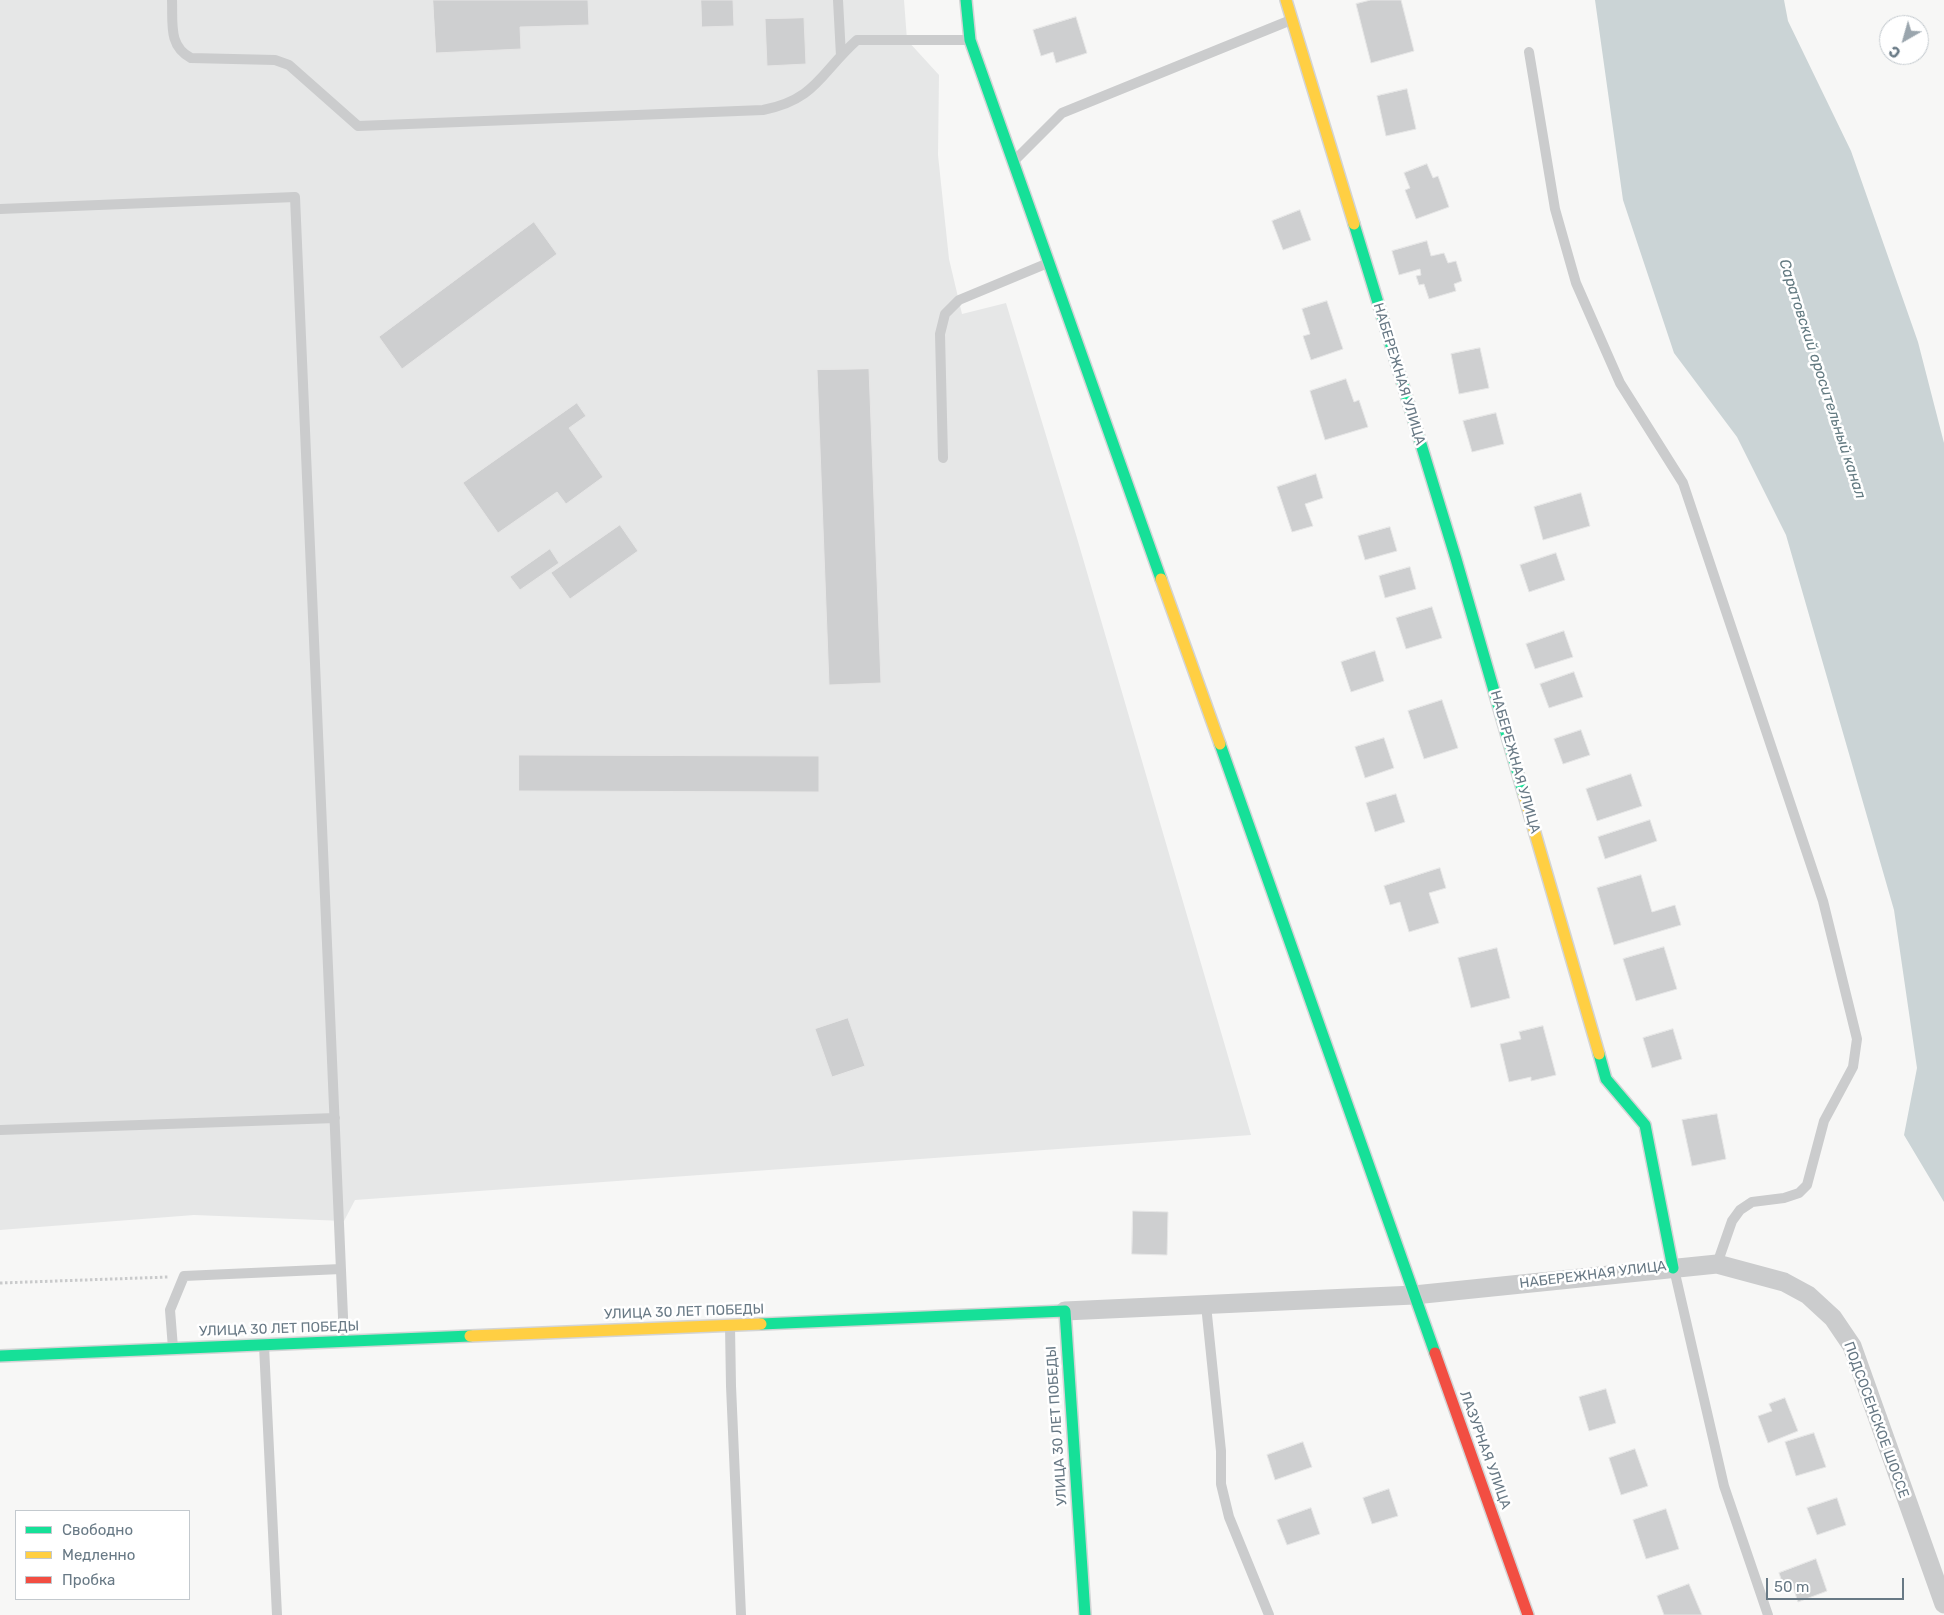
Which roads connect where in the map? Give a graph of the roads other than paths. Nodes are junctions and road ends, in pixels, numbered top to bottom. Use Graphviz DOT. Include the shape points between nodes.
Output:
graph roads {
  1 [pos="172,0"];
  2 [pos="838,0"];
  3 [pos="966,0"];
  4 [pos="1286,0"];
  5 [pos="1291,20"];
  6 [pos="970,40"];
  7 [pos="1529,52"];
  8 [pos="841,56"];
  9 [pos="1013,162"];
  10 [pos="0,209"];
  11 [pos="1048,262"];
  12 [pos="944,458"];
  13 [pos="335,1118"];
  14 [pos="0,1130"];
  15 [pos="1717,1264"];
  16 [pos="1673,1268"];
  17 [pos="341,1269"];
  18 [pos="1414,1295"];
  19 [pos="1206,1305"];
  20 [pos="1065,1311"];
  21 [pos="730,1325"];
  22 [pos="344,1342"];
  23 [pos="264,1345"];
  24 [pos="173,1349"];
  25 [pos="0,1356"];
  26 [pos="1944,1604"];
  27 [pos="277,1615"];
  28 [pos="741,1615"];
  29 [pos="1084,1615"];
  30 [pos="1269,1615"];
  31 [pos="1528,1615"];
  32 [pos="1768,1615"];
  1 -- 8 [label="lane" via="173,38 182,53 191,58 275,60 289,65 358,126 763,110 796,100 813,88"];
  2 -- 8 [label="lane"];
  3 -- 6 [label="street, ЛАЗУРНАЯ УЛИЦА"];
  4 -- 5 [label="street, НАБЕРЕЖНАЯ УЛИЦА"];
  5 -- 9 [label="lane" via="1062,113"];
  5 -- 16 [label="street, НАБЕРЕЖНАЯ УЛИЦА" via="1456,559 1606,1080 1645,1125"];
  6 -- 8 [label="lane" via="857,40"];
  6 -- 9 [label="street, ЛАЗУРНАЯ УЛИЦА"];
  7 -- 15 [label="lane" via="1555,209 1576,283 1620,383 1683,483 1823,902 1857,1039 1853,1067 1824,1121 1807,1185 1799,1193 1752,1202 1740,1210 1732,1221"];
  9 -- 11 [label="street, ЛАЗУРНАЯ УЛИЦА"];
  10 -- 13 [label="lane" via="295,198"];
  11 -- 12 [label="lane" via="959,300 945,314 940,334"];
  11 -- 18 [label="street, ЛАЗУРНАЯ УЛИЦА"];
  13 -- 14 [label="lane"];
  13 -- 17 [label="lane"];
  15 -- 16 [label="street, ПОДСОСЕНСКОЕ ШОССЕ"];
  15 -- 26 [label="street, ПОДСОСЕНСКОЕ ШОССЕ" via="1784,1282 1808,1295 1833,1318 1852,1346"];
  16 -- 18 [label="street, НАБЕРЕЖНАЯ УЛИЦА"];
  16 -- 32 [label="lane" via="1724,1486"];
  17 -- 22 [label="lane"];
  17 -- 24 [label="lane" via="184,1276 170,1310"];
  18 -- 19 [label="street, НАБЕРЕЖНАЯ УЛИЦА"];
  18 -- 31 [label="street, ЛАЗУРНАЯ УЛИЦА"];
  19 -- 20 [label="street, НАБЕРЕЖНАЯ УЛИЦА"];
  19 -- 30 [label="lane" via="1221,1451 1221,1484 1229,1517"];
  20 -- 21 [label="street, УЛИЦА 30 ЛЕТ ПОБЕДЫ"];
  20 -- 29 [label="street, УЛИЦА 30 ЛЕТ ПОБЕДЫ"];
  21 -- 22 [label="street, УЛИЦА 30 ЛЕТ ПОБЕДЫ"];
  21 -- 28 [label="lane"];
  22 -- 23 [label="street, УЛИЦА 30 ЛЕТ ПОБЕДЫ"];
  23 -- 24 [label="street, УЛИЦА 30 ЛЕТ ПОБЕДЫ"];
  23 -- 27 [label="lane"];
  24 -- 25 [label="street, УЛИЦА 30 ЛЕТ ПОБЕДЫ"];
}
